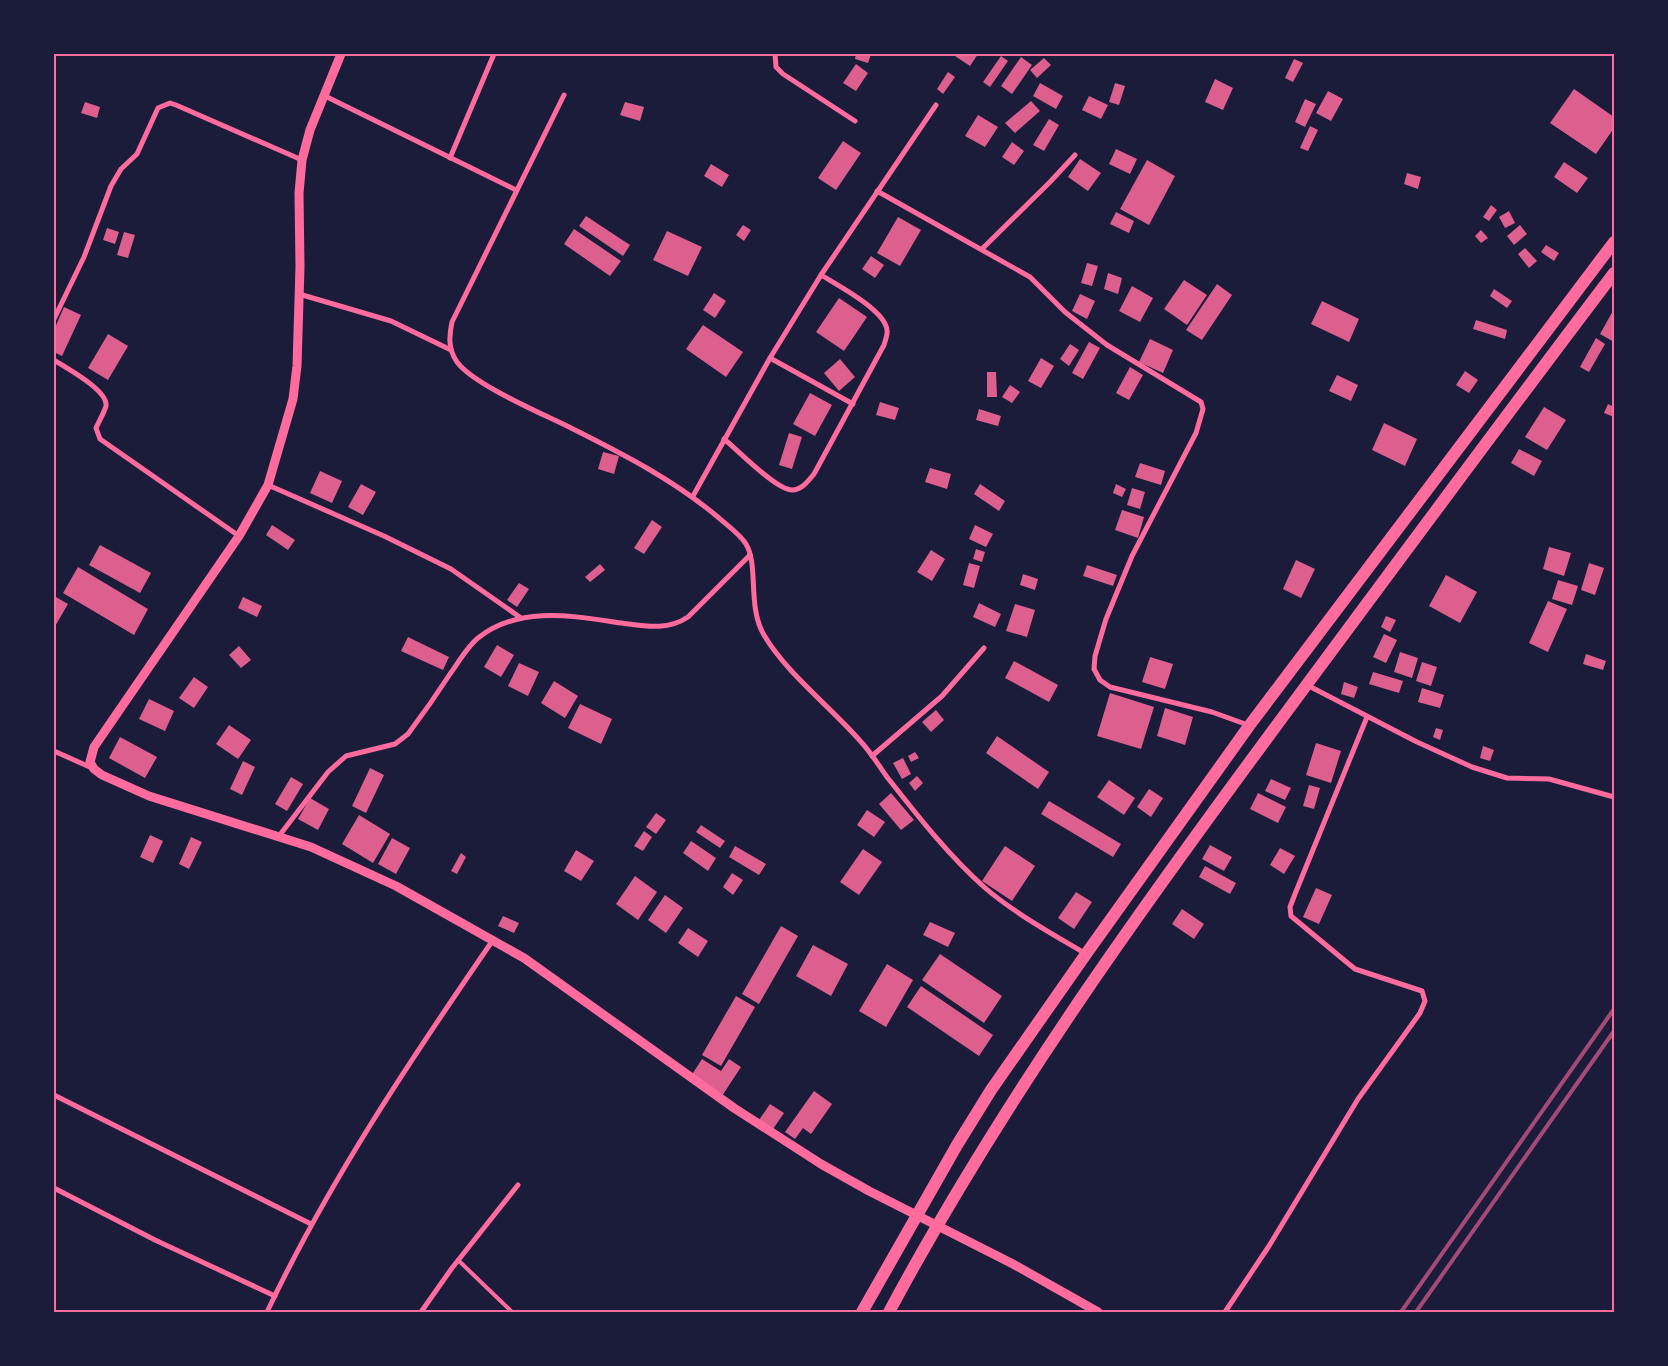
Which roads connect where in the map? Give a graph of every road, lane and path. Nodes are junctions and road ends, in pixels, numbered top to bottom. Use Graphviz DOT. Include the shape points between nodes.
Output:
graph roads {
  1 [pos="341,54"];
  2 [pos="494,54"];
  3 [pos="775,54"];
  4 [pos="564,95"];
  5 [pos="325,96"];
  6 [pos="936,105"];
  7 [pos="855,121"];
  8 [pos="1075,155"];
  9 [pos="450,158"];
  10 [pos="302,160"];
  11 [pos="516,190"];
  12 [pos="877,191"];
  13 [pos="1614,242"];
  14 [pos="982,248"];
  15 [pos="1614,273"];
  16 [pos="820,275"];
  17 [pos="299,294"];
  18 [pos="54,319"];
  19 [pos="451,350"];
  20 [pos="770,358"];
  21 [pos="54,360"];
  22 [pos="853,404"];
  23 [pos="724,439"];
  24 [pos="268,485"];
  25 [pos="693,496"];
  26 [pos="239,536"];
  27 [pos="750,555"];
  28 [pos="521,618"];
  29 [pos="984,648"];
  30 [pos="1307,684"];
  31 [pos="1367,717"];
  32 [pos="1249,726"];
  33 [pos="54,750"];
  34 [pos="872,756"];
  35 [pos="94,769"];
  36 [pos="1614,796"];
  37 [pos="279,836"];
  38 [pos="493,940"];
  39 [pos="1086,954"];
  40 [pos="54,1095"];
  41 [pos="518,1185"];
  42 [pos="54,1188"];
  43 [pos="916,1214"];
  44 [pos="311,1224"];
  45 [pos="936,1224"];
  46 [pos="458,1260"];
  47 [pos="275,1296"];
  48 [pos="267,1312"];
  49 [pos="421,1312"];
  50 [pos="512,1312"];
  51 [pos="862,1312"];
  52 [pos="889,1312"];
  53 [pos="1098,1312"];
  54 [pos="1225,1312"];
  1 -- 5 [label="street"];
  2 -- 9 [label="street"];
  3 -- 7 [label="street" via="776,67 782,74"];
  4 -- 11 [label="street"];
  5 -- 9 [label="street"];
  5 -- 10 [label="street" via="310,130"];
  6 -- 12 [label="street"];
  8 -- 14 [label="street"];
  9 -- 11 [label="street"];
  10 -- 17 [label="street"];
  10 -- 18 [label="street" via="176,105 170,103 158,108 137,154 121,169 110,186 84,257"];
  11 -- 19 [label="street" via="452,322 448,338"];
  12 -- 14 [label="street"];
  12 -- 16 [label="street"];
  13 -- 32 [label="highway"];
  14 -- 32 [label="street" via="1030,277 1065,312 1107,345 1201,402 1203,408 1196,433 1132,556 1106,619 1094,670 1110,687 1212,712"];
  15 -- 30 [label="highway"];
  16 -- 20 [label="street"];
  16 -- 22 [label="street" via="870,307 883,319 887,330 884,346"];
  17 -- 19 [label="street" via="391,321"];
  17 -- 24 [label="street" via="293,399"];
  19 -- 25 [label="street" via="457,363 472,376 647,467"];
  20 -- 22 [label="street"];
  20 -- 23 [label="street"];
  21 -- 26 [label="street" via="95,388 105,400 106,406 96,428 100,439"];
  22 -- 23 [label="street" via="814,474 804,486 793,490 770,480"];
  23 -- 25 [label="street"];
  24 -- 26 [label="street"];
  24 -- 28 [label="street" via="450,569"];
  25 -- 27 [label="street" via="736,533 746,544"];
  26 -- 35 [label="street" via="94,747 90,762"];
  27 -- 28 [label="street" via="676,625 639,626 567,615"];
  27 -- 34 [label="street" via="753,602 764,635 779,656"];
  28 -- 37 [label="street" via="495,627 476,639 408,734 395,744 346,756 328,772"];
  29 -- 34 [label="street" via="942,696"];
  30 -- 31 [label="street"];
  30 -- 45 [label="highway" via="1187,845 1057,1031"];
  31 -- 36 [label="street" via="1472,767 1508,778 1549,779"];
  31 -- 54 [label="street" via="1292,900 1291,916 1355,969 1422,990 1425,1001 1420,1013 1358,1099"];
  32 -- 39 [label="highway"];
  33 -- 35 [label="street"];
  34 -- 39 [label="street" via="917,814 983,886 1007,906"];
  35 -- 37 [label="street" via="149,796"];
  37 -- 38 [label="street" via="372,874"];
  38 -- 43 [label="street" via="524,958 734,1108 821,1164"];
  38 -- 44 [label="street" via="443,1012"];
  39 -- 43 [label="highway" via="991,1090"];
  40 -- 44 [label="street"];
  41 -- 46 [label="street"];
  42 -- 47 [label="street"];
  43 -- 45 [label="street"];
  43 -- 51 [label="highway"];
  44 -- 47 [label="street"];
  45 -- 52 [label="highway"];
  45 -- 53 [label="street"];
  46 -- 49 [label="street"];
  46 -- 50 [label="lane"];
  47 -- 48 [label="street"];
}
